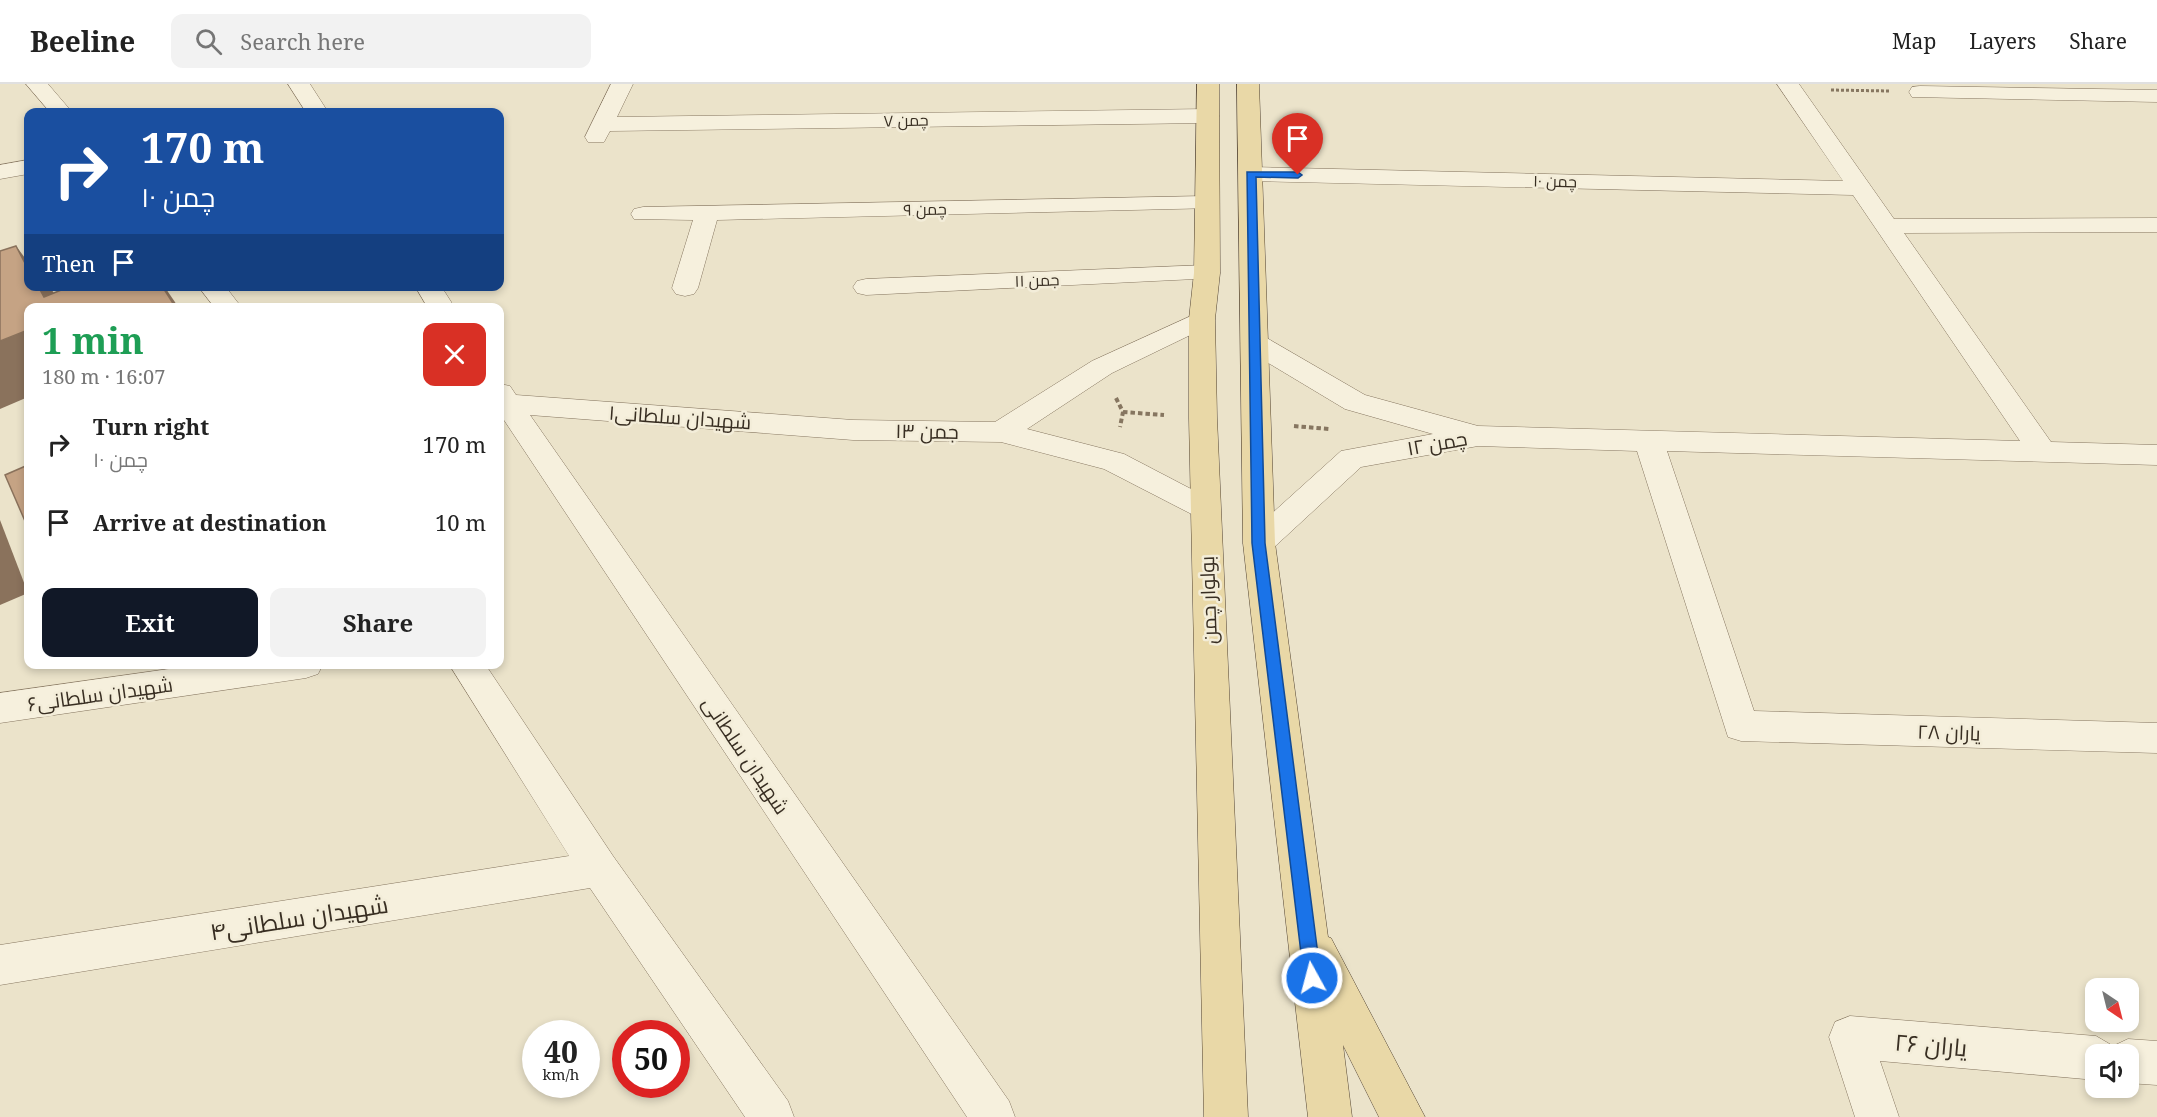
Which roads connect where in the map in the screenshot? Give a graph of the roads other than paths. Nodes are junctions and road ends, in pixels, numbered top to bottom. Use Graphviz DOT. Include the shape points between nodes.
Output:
graph roads {
  1 [pos="37,84"];
  2 [pos="299,84"];
  3 [pos="622,84"];
  4 [pos="1248,84"];
  5 [pos="1790,86"];
  6 [pos="1920,92"];
  7 [pos="2157,96"];
  8 [pos="1208,100"];
  9 [pos="58,108"];
  10 [pos="314,108"];
  11 [pos="24,168"];
  12 [pos="0,172"];
  13 [pos="1251,174"];
  14 [pos="1860,188"];
  15 [pos="1207,203"];
  16 [pos="643,214"];
  17 [pos="707,214"];
  18 [pos="2157,225"];
  19 [pos="1887,226"];
  20 [pos="1207,273"];
  21 [pos="686,288"];
  22 [pos="867,288"];
  23 [pos="215,291"];
  24 [pos="225,303"];
  25 [pos="1202,319"];
  26 [pos="1255,343"];
  27 [pos="504,398"];
  28 [pos="504,399"];
  29 [pos="853,430"];
  30 [pos="1001,432"];
  31 [pos="1478,436"];
  32 [pos="1648,440"];
  33 [pos="2042,451"];
  34 [pos="2157,454"];
  35 [pos="1205,510"];
  36 [pos="1258,543"];
  37 [pos="271,669"];
  38 [pos="469,669"];
  39 [pos="0,708"];
  40 [pos="2157,738"];
  41 [pos="599,869"];
  42 [pos="1307,932"];
  43 [pos="0,965"];
  44 [pos="2085,1057"];
  45 [pos="2139,1062"];
  46 [pos="2157,1063"];
  47 [pos="772,1117"];
  48 [pos="993,1117"];
  49 [pos="1226,1117"];
  50 [pos="1329,1117"];
  51 [pos="1403,1117"];
  52 [pos="1877,1117"];
  1 -- 9 [label="street"];
  2 -- 10 [label="street"];
  3 -- 8 [label="street, چمن ۷" via="600,130"];
  4 -- 13 [label="main road"];
  5 -- 14 [label="street"];
  6 -- 7 [label="street"];
  8 -- 15 [label="main road, بولوار چمن"];
  11 -- 12 [label="street"];
  13 -- 14 [label="street, چمن ۱۰"];
  13 -- 26 [label="main road"];
  14 -- 19 [label="street"];
  15 -- 17 [label="street, چمن ۹"];
  15 -- 20 [label="main road, بولوار چمن"];
  16 -- 17 [label="street, چمن ۹"];
  17 -- 21 [label="street"];
  18 -- 19 [label="street"];
  19 -- 33 [label="street"];
  20 -- 22 [label="street, جمن ۱۱"];
  20 -- 25 [label="main road, بولوار چمن"];
  23 -- 24 [label="street"];
  25 -- 30 [label="street" via="1102,367"];
  25 -- 35 [label="main road, بولوار چمن"];
  26 -- 31 [label="street, چمن ۱۲" via="1355,402"];
  26 -- 36 [label="main road"];
  27 -- 29 [label="street, شهیدان سلطانی۱"];
  28 -- 48 [label="street, شهیدان سلطانی"];
  29 -- 30 [label="street, جمن ۱۳"];
  30 -- 35 [label="street, جمن ۱۳" via="1113,461"];
  31 -- 32 [label="street"];
  31 -- 36 [label="street, چمن ۱۲" via="1352,458"];
  32 -- 33 [label="street"];
  32 -- 40 [label="street, یاران ۲۸" via="1741,726"];
  33 -- 34 [label="street"];
  35 -- 49 [label="main road, بولوار چمن"];
  36 -- 42 [label="main road"];
  37 -- 39 [label="street, شهیدان سلطانی۶"];
  38 -- 41 [label="street"];
  41 -- 43 [label="street, شهیدان سلطانی۴"];
  41 -- 47 [label="street"];
  42 -- 50 [label="main road"];
  42 -- 51 [label="main road"];
  44 -- 52 [label="street, یاران ۲۶" via="1850,1037"];
  45 -- 46 [label="street"];
}
